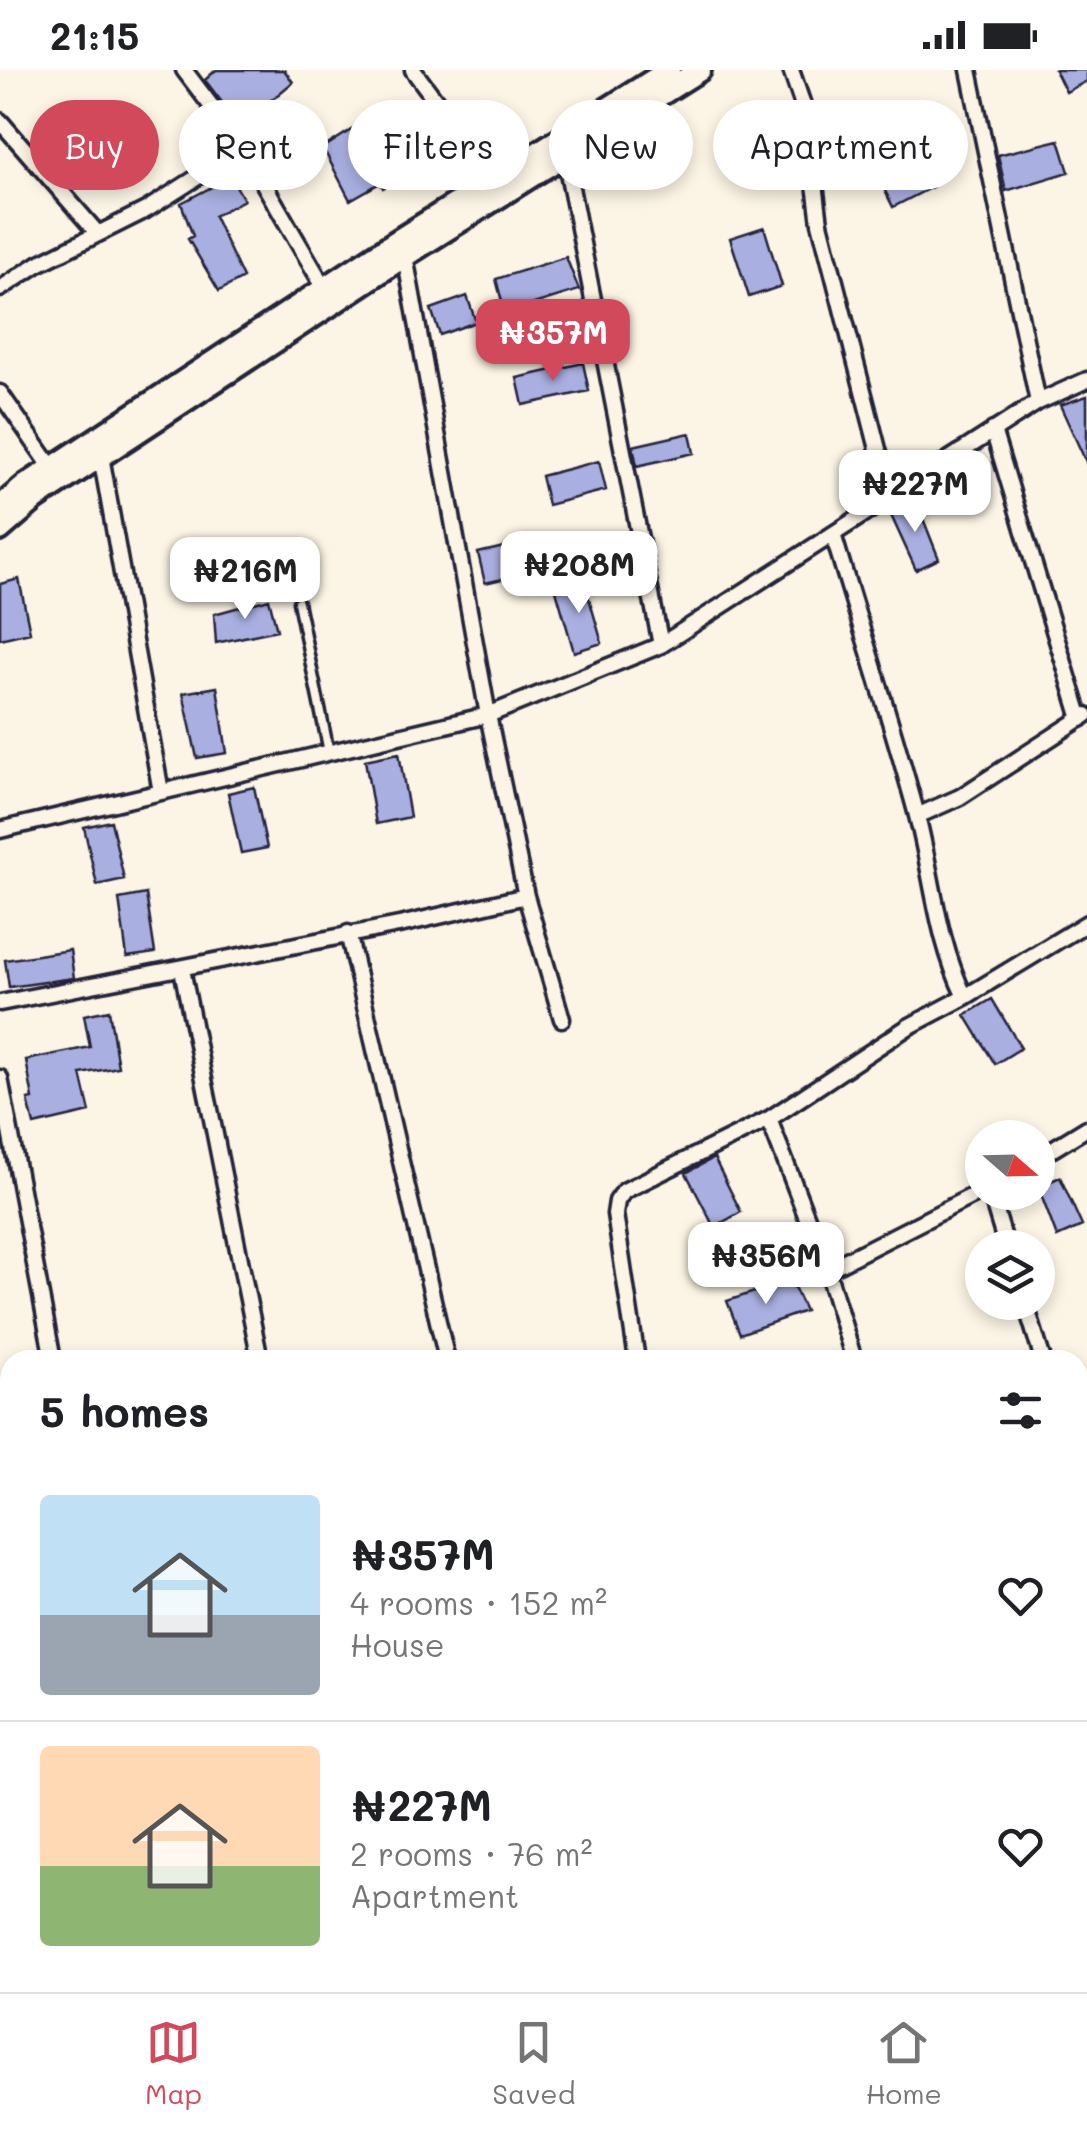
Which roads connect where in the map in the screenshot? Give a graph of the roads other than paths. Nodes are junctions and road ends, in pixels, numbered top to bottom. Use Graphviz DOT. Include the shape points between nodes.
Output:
graph roads {
  1 [pos="184,70"];
  2 [pos="414,70"];
  3 [pos="700,70"];
  4 [pos="791,70"];
  5 [pos="969,70"];
  6 [pos="654,74"];
  7 [pos="207,100"];
  8 [pos="436,100"];
  9 [pos="653,100"];
  10 [pos="0,121"];
  11 [pos="529,156"];
  12 [pos="549,167"];
  13 [pos="179,189"];
  14 [pos="267,190"];
  15 [pos="477,190"];
  16 [pos="571,190"];
  17 [pos="98,234"];
  18 [pos="405,256"];
  19 [pos="0,289"];
  20 [pos="325,289"];
  21 [pos="1087,380"];
  22 [pos="0,393"];
  23 [pos="1038,402"];
  24 [pos="993,430"];
  25 [pos="102,456"];
  26 [pos="52,468"];
  27 [pos="890,496"];
  28 [pos="0,508"];
  29 [pos="0,530"];
  30 [pos="832,534"];
  31 [pos="298,602"];
  32 [pos="661,646"];
  33 [pos="488,715"];
  34 [pos="1084,717"];
  35 [pos="329,752"];
  36 [pos="162,792"];
  37 [pos="917,816"];
  38 [pos="0,830"];
  39 [pos="526,896"];
  40 [pos="1087,923"];
  41 [pos="348,933"];
  42 [pos="182,969"];
  43 [pos="964,997"];
  44 [pos="0,1004"];
  45 [pos="562,1019"];
  46 [pos="0,1078"];
  47 [pos="769,1118"];
  48 [pos="1087,1128"];
  49 [pos="1055,1148"];
  50 [pos="965,1200"];
  51 [pos="827,1270"];
  52 [pos="1030,1320"];
  53 [pos="51,1350"];
  54 [pos="258,1350"];
  55 [pos="446,1350"];
  56 [pos="635,1350"];
  57 [pos="851,1350"];
  58 [pos="1040,1350"];
  1 -- 7 [label="street"];
  2 -- 8 [label="street"];
  3 -- 9 [label="street"];
  4 -- 27 [label="street" via="806,114 820,223"];
  5 -- 23 [label="street"];
  6 -- 11 [label="street"];
  10 -- 17 [label="street"];
  12 -- 18 [label="street"];
  13 -- 17 [label="street"];
  14 -- 20 [label="street"];
  15 -- 20 [label="street"];
  16 -- 32 [label="street"];
  17 -- 19 [label="street"];
  18 -- 25 [label="street"];
  18 -- 33 [label="street"];
  20 -- 26 [label="street"];
  21 -- 23 [label="street"];
  22 -- 26 [label="street"];
  23 -- 24 [label="street"];
  24 -- 27 [label="street"];
  24 -- 34 [label="street"];
  25 -- 29 [label="street"];
  25 -- 36 [label="street"];
  26 -- 28 [label="street"];
  27 -- 30 [label="street"];
  30 -- 32 [label="street"];
  30 -- 37 [label="street"];
  31 -- 35 [label="lane"];
  32 -- 33 [label="street"];
  33 -- 35 [label="street"];
  33 -- 39 [label="street"];
  34 -- 37 [label="street" via="960,797"];
  35 -- 36 [label="street"];
  36 -- 38 [label="street"];
  37 -- 43 [label="street" via="936,921"];
  39 -- 41 [label="street"];
  39 -- 45 [label="street"];
  40 -- 43 [label="street"];
  41 -- 42 [label="street"];
  41 -- 55 [label="street"];
  42 -- 44 [label="street"];
  42 -- 54 [label="street"];
  43 -- 47 [label="street"];
  46 -- 53 [label="street"];
  47 -- 51 [label="street"];
  47 -- 56 [label="street" via="624,1191 617,1201"];
  48 -- 49 [label="street"];
  50 -- 51 [label="street"];
  51 -- 57 [label="street"];
  52 -- 58 [label="street"];
}
